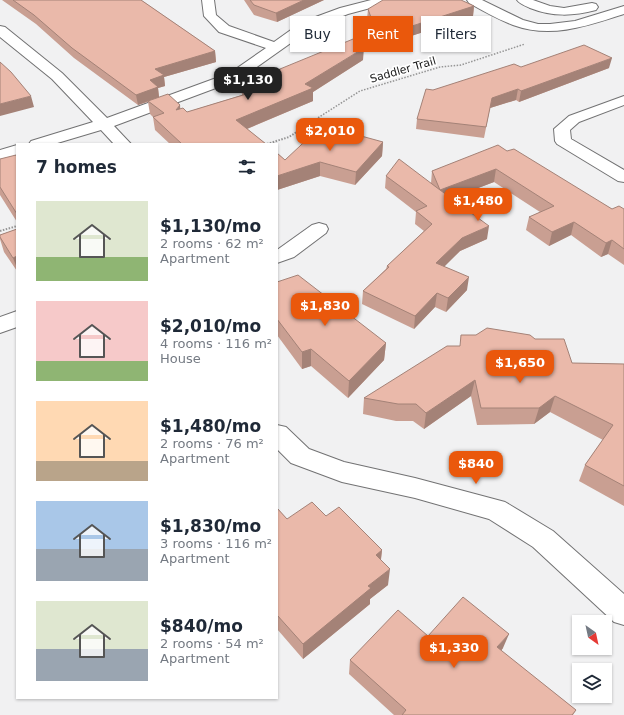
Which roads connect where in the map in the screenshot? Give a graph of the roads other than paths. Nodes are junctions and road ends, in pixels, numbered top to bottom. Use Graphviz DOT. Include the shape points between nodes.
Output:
graph roads {
  1 [pos="208,0"];
  2 [pos="385,0"];
  3 [pos="473,0"];
  4 [pos="522,0"];
  5 [pos="610,2"];
  6 [pos="624,10"];
  7 [pos="0,30"];
  8 [pos="276,47"];
  9 [pos="624,100"];
  10 [pos="105,124"];
  11 [pos="40,143"];
  12 [pos="122,143"];
  13 [pos="16,150"];
  14 [pos="0,155"];
  15 [pos="624,177"];
  16 [pos="319,229"];
  17 [pos="278,256"];
  18 [pos="16,318"];
  19 [pos="0,326"];
  20 [pos="278,435"];
  21 [pos="624,612"];
  1 -- 8 [label="street" via="210,16 224,29"];
  2 -- 8 [label="street" via="344,11 307,25"];
  3 -- 6 [label="street" via="517,22 542,29 568,27"];
  4 -- 5 [label="street" via="542,9 557,12 576,11"];
  7 -- 10 [label="street" via="57,76"];
  8 -- 10 [label="street" via="234,76"];
  9 -- 15 [label="street" via="574,119 562,129 563,141"];
  10 -- 11 [label="street"];
  10 -- 12 [label="street"];
  13 -- 14 [label="street"];
  16 -- 17 [label="street" via="287,253"];
  18 -- 19 [label="street"];
  20 -- 21 [label="street" via="300,456 342,472 496,510 543,539"];
}
